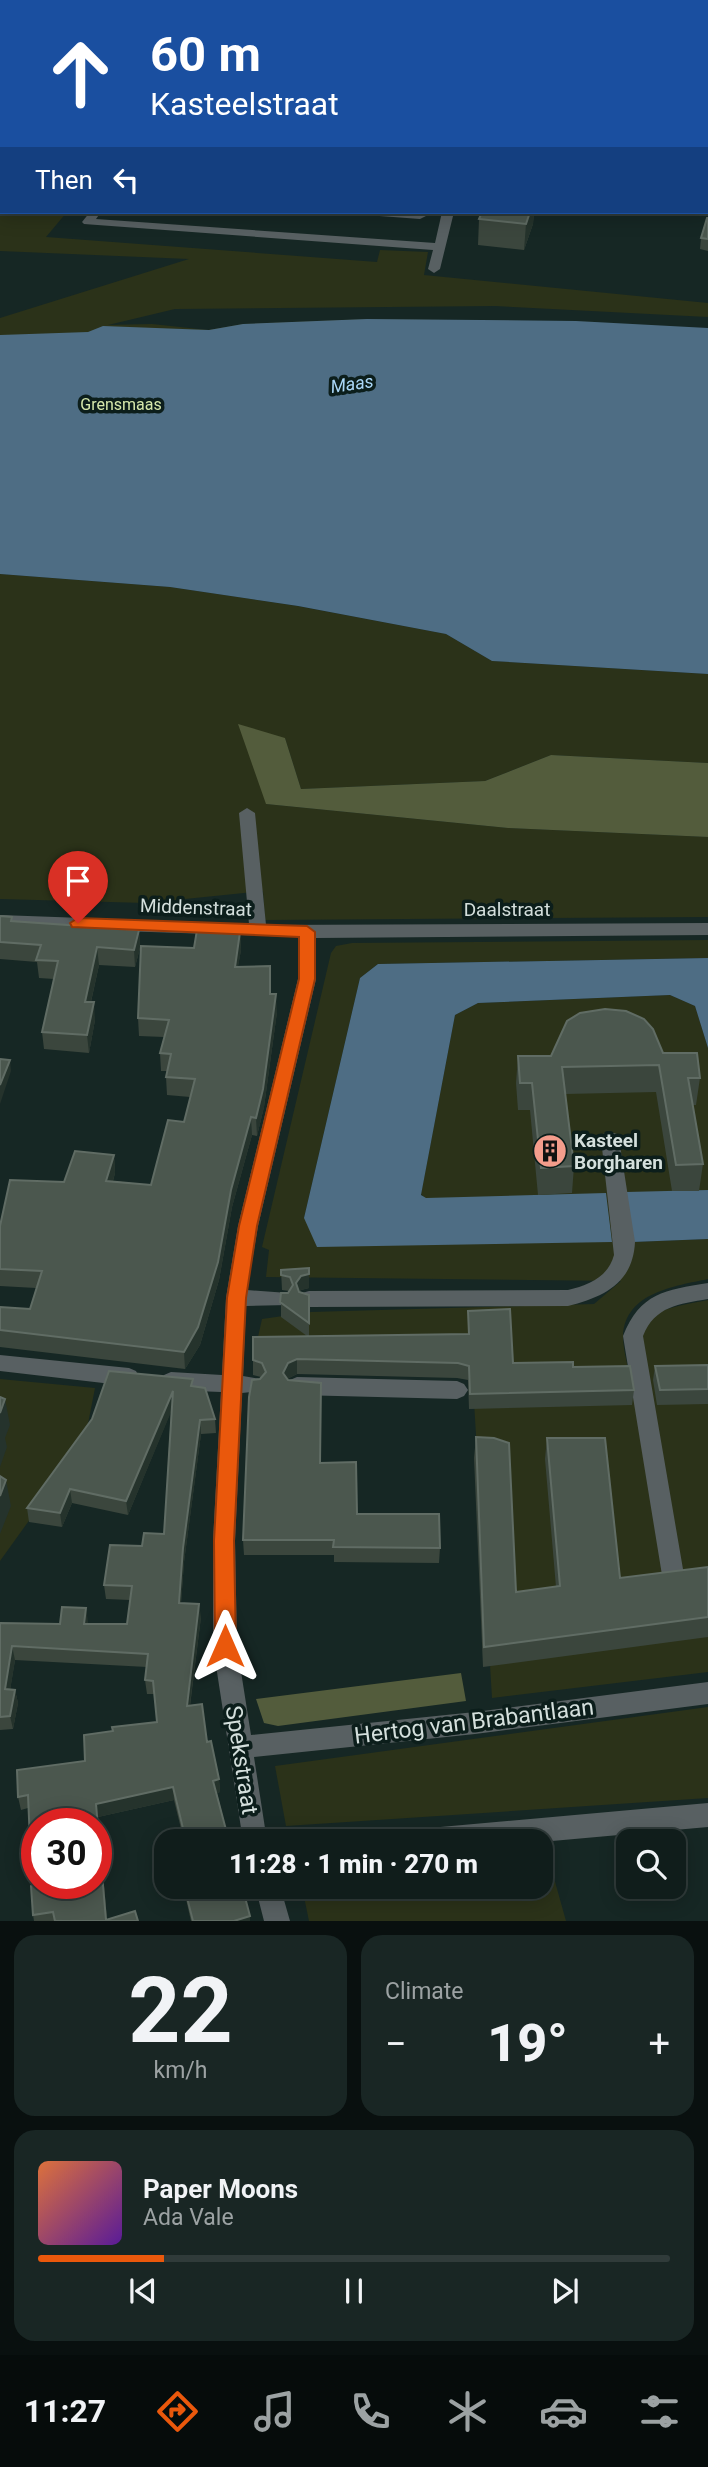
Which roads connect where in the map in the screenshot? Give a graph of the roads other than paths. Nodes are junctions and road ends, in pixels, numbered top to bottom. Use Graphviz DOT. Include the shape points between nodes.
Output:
graph roads {
  1 [pos="94,214"];
  2 [pos="448,214"];
  3 [pos="420,216"];
  4 [pos="375,227"];
  5 [pos="438,247"];
  6 [pos="434,269"];
  7 [pos="247,813"];
  8 [pos="0,921"];
  9 [pos="708,929"];
  10 [pos="258,930"];
  11 [pos="307,932"];
  12 [pos="610,1139"];
  13 [pos="708,1291"];
  14 [pos="236,1298"];
  15 [pos="281,1299"];
  16 [pos="309,1299"];
  17 [pos="0,1363"];
  18 [pos="243,1385"];
  19 [pos="297,1386"];
  20 [pos="457,1390"];
  21 [pos="673,1575"];
  22 [pos="708,1693"];
  23 [pos="240,1747"];
  24 [pos="708,1815"];
  25 [pos="253,1829"];
  26 [pos="552,1829"];
  27 [pos="271,1899"];
  28 [pos="277,1921"];
  1 -- 4 [label="street" via="88,222"];
  2 -- 5 [label="street"];
  3 -- 4 [label="street"];
  4 -- 5 [label="street"];
  5 -- 6 [label="street"];
  7 -- 10 [label="street"];
  8 -- 10 [label="street, Middenstraat"];
  9 -- 11 [label="street, Daalstraat"];
  10 -- 11 [label="street, Middenstraat"];
  11 -- 14 [label="street, Spekstraat" via="307,979 248,1226"];
  12 -- 16 [label="street" via="624,1259 620,1272 592,1293 568,1298"];
  13 -- 21 [label="street" via="661,1299 638,1318 633,1336"];
  14 -- 15 [label="street"];
  14 -- 18 [label="street, Spekstraat"];
  17 -- 18 [label="street"];
  18 -- 23 [label="street, Spekstraat" via="224,1541 225,1646"];
  19 -- 20 [label="street"];
  22 -- 23 [label="street, Hertog van Brabantlaan"];
  23 -- 25 [label="street, Spekstraat"];
  24 -- 26 [label="street"];
  27 -- 28 [label="street"];
}
